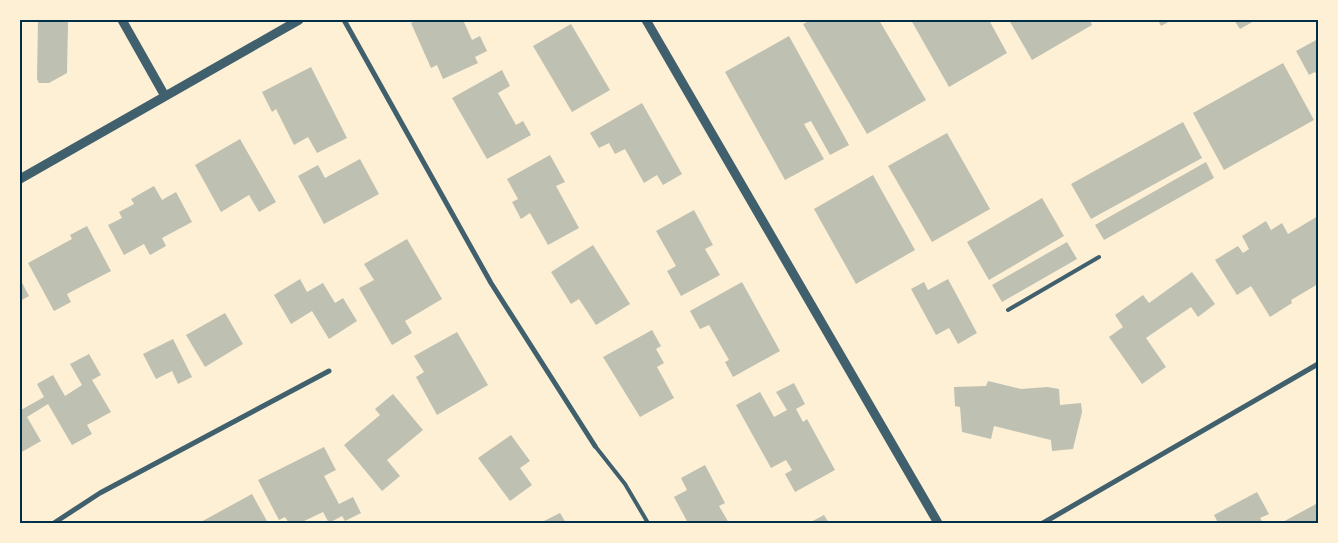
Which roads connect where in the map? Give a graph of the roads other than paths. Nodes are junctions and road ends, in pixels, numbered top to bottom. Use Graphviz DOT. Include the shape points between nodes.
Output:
graph roads {
  1 [pos="122,20"];
  2 [pos="299,20"];
  3 [pos="344,20"];
  4 [pos="646,20"];
  5 [pos="165,96"];
  6 [pos="20,179"];
  7 [pos="1099,257"];
  8 [pos="1008,310"];
  9 [pos="1318,364"];
  10 [pos="329,371"];
  11 [pos="595,446"];
  12 [pos="54,523"];
  13 [pos="648,523"];
  14 [pos="938,523"];
  15 [pos="1044,523"];
  1 -- 5 [label="street"];
  2 -- 5 [label="street"];
  3 -- 11 [label="street" via="491,283"];
  4 -- 14 [label="street"];
  5 -- 6 [label="street"];
  7 -- 8 [label="lane"];
  9 -- 15 [label="street"];
  10 -- 12 [label="street" via="100,493"];
  11 -- 13 [label="lane" via="625,484"];
}
